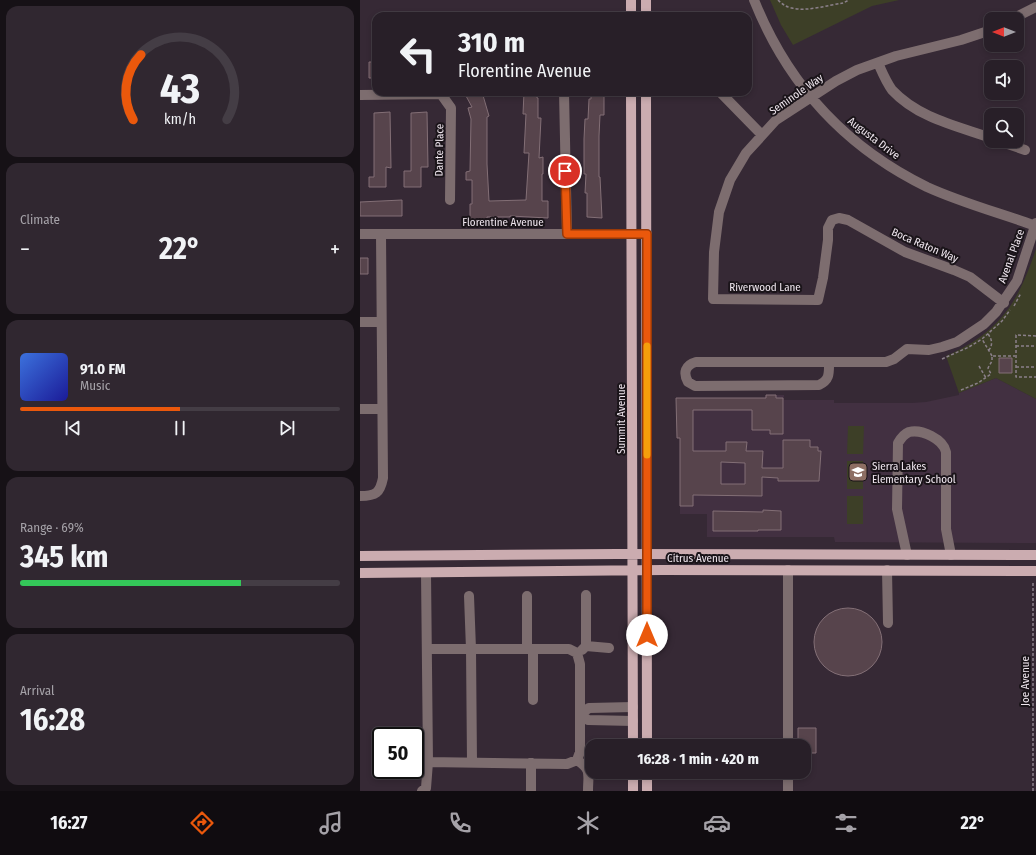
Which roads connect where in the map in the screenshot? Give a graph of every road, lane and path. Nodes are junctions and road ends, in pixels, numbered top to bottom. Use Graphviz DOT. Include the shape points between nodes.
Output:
graph roads {
  1 [pos="631,0"];
  2 [pos="646,0"];
  3 [pos="754,0"];
  4 [pos="778,0"];
  5 [pos="849,0"];
  6 [pos="1036,7"];
  7 [pos="631,12"];
  8 [pos="646,12"];
  9 [pos="1024,13"];
  10 [pos="984,32"];
  11 [pos="878,63"];
  12 [pos="360,95"];
  13 [pos="372,95"];
  14 [pos="442,96"];
  15 [pos="564,96"];
  16 [pos="632,96"];
  17 [pos="646,96"];
  18 [pos="724,96"];
  19 [pos="812,97"];
  20 [pos="762,135"];
  21 [pos="984,136"];
  22 [pos="1019,148"];
  23 [pos="1025,150"];
  24 [pos="450,200"];
  25 [pos="1036,225"];
  26 [pos="360,234"];
  27 [pos="381,234"];
  28 [pos="567,234"];
  29 [pos="632,234"];
  30 [pos="647,234"];
  31 [pos="713,299"];
  32 [pos="818,300"];
  33 [pos="1004,302"];
  34 [pos="360,322"];
  35 [pos="381,322"];
  36 [pos="988,334"];
  37 [pos="1036,336"];
  38 [pos="1016,346"];
  39 [pos="1036,346"];
  40 [pos="989,350"];
  41 [pos="1016,356"];
  42 [pos="829,362"];
  43 [pos="979,366"];
  44 [pos="1036,367"];
  45 [pos="1016,368"];
  46 [pos="1036,377"];
  47 [pos="986,378"];
  48 [pos="961,390"];
  49 [pos="360,409"];
  50 [pos="381,409"];
  51 [pos="360,496"];
  52 [pos="633,555"];
  53 [pos="647,555"];
  54 [pos="907,555"];
  55 [pos="951,555"];
  56 [pos="1036,555"];
  57 [pos="360,556"];
  58 [pos="647,570"];
  59 [pos="788,570"];
  60 [pos="887,570"];
  61 [pos="633,571"];
  62 [pos="1034,571"];
  63 [pos="360,573"];
  64 [pos="426,573"];
  65 [pos="586,595"];
  66 [pos="469,596"];
  67 [pos="527,596"];
  68 [pos="888,623"];
  69 [pos="586,646"];
  70 [pos="609,648"];
  71 [pos="428,649"];
  72 [pos="471,649"];
  73 [pos="530,649"];
  74 [pos="577,654"];
  75 [pos="533,700"];
  76 [pos="633,707"];
  77 [pos="601,708"];
  78 [pos="580,714"];
  79 [pos="601,720"];
  80 [pos="633,721"];
  81 [pos="633,739"];
  82 [pos="647,739"];
  83 [pos="788,739"];
  84 [pos="577,760"];
  85 [pos="428,762"];
  86 [pos="472,763"];
  87 [pos="531,763"];
  88 [pos="633,779"];
  89 [pos="647,779"];
  90 [pos="788,779"];
  91 [pos="422,791"];
  92 [pos="531,791"];
  93 [pos="588,791"];
  94 [pos="633,791"];
  95 [pos="647,791"];
  96 [pos="788,791"];
  97 [pos="1033,791"];
  1 -- 7 [label="main road"];
  2 -- 8 [label="main road"];
  3 -- 19 [label="street, Augusta Drive" via="774,45 790,71"];
  4 -- 5 [label="path" via="792,9 843,3"];
  6 -- 9 [label="street"];
  10 -- 11 [label="street, Seminole Way"];
  11 -- 19 [label="street, Seminole Way" via="836,80"];
  11 -- 21 [label="street" via="892,90 916,108 932,117"];
  12 -- 13 [label="street, Dante Place"];
  14 -- 24 [label="street, Dante Place" via="451,108"];
  15 -- 28 [label="street"];
  16 -- 29 [label="main road, Summit Avenue"];
  17 -- 30 [label="main road"];
  18 -- 20 [label="street"];
  19 -- 20 [label="street, Seminole Way" via="776,120"];
  19 -- 25 [label="street, Augusta Drive" via="828,117 856,142 902,174 958,199"];
  20 -- 31 [label="street, Seminole Way" via="746,153 730,180 719,212 714,252"];
  22 -- 23 [label="street"];
  25 -- 33 [label="street, Avenal Place" via="1017,281"];
  26 -- 27 [label="street, Florentine Avenue"];
  27 -- 28 [label="street, Florentine Avenue"];
  27 -- 35 [label="street"];
  28 -- 29 [label="street, Florentine Avenue"];
  29 -- 30 [label="street, Florentine Avenue"];
  29 -- 52 [label="main road, Summit Avenue"];
  30 -- 53 [label="main road"];
  31 -- 32 [label="street, Riverwood Lane"];
  32 -- 33 [label="street, Boca Raton Way" via="824,278 828,228 832,220 839,218 848,220 905,252 965,275"];
  33 -- 42 [label="street, Avenal Place" via="984,324 957,342 929,350 907,349 886,362"];
  34 -- 35 [label="street"];
  35 -- 50 [label="street"];
  36 -- 40 [label="path" via="991,342"];
  37 -- 38 [label="path" via="1016,336"];
  38 -- 39 [label="path"];
  38 -- 41 [label="path"];
  41 -- 45 [label="path"];
  41 -- 47 [label="path" via="992,356 988,368 991,374"];
  42 -- 42 [label="street" via="696,362 690,365 685,374 688,382 695,386 819,385 827,381"];
  43 -- 47 [label="path"];
  44 -- 45 [label="path"];
  45 -- 46 [label="path" via="1016,377"];
  47 -- 48 [label="path"];
  49 -- 50 [label="street"];
  50 -- 51 [label="street" via="381,488 375,494"];
  52 -- 53 [label="main road, Citrus Avenue"];
  52 -- 57 [label="main road, Citrus Avenue"];
  52 -- 61 [label="main road, Summit Avenue"];
  53 -- 54 [label="main road, Citrus Avenue"];
  53 -- 58 [label="main road"];
  54 -- 55 [label="main road, Citrus Avenue"];
  54 -- 55 [label="street" via="897,509 898,443 904,434 911,432 923,433 938,439 945,446 946,529"];
  55 -- 56 [label="main road, Citrus Avenue"];
  58 -- 59 [label="main road, Citrus Avenue"];
  58 -- 61 [label="main road, Citrus Avenue"];
  58 -- 82 [label="main road"];
  59 -- 60 [label="main road, Citrus Avenue"];
  59 -- 83 [label="street"];
  60 -- 62 [label="main road, Citrus Avenue"];
  60 -- 68 [label="street"];
  61 -- 64 [label="main road, Citrus Avenue"];
  61 -- 76 [label="main road, Summit Avenue"];
  62 -- 97 [label="path, Joe Avenue"];
  63 -- 64 [label="main road, Citrus Avenue"];
  64 -- 71 [label="street"];
  65 -- 69 [label="street"];
  66 -- 72 [label="street"];
  67 -- 73 [label="street"];
  69 -- 70 [label="street"];
  69 -- 74 [label="street"];
  71 -- 72 [label="street"];
  71 -- 85 [label="street"];
  72 -- 73 [label="street"];
  72 -- 86 [label="street"];
  73 -- 74 [label="street" via="569,649"];
  73 -- 75 [label="street"];
  74 -- 78 [label="street" via="580,664"];
  76 -- 77 [label="street"];
  76 -- 80 [label="main road, Summit Avenue"];
  77 -- 78 [label="street" via="589,708"];
  77 -- 79 [label="street"];
  78 -- 79 [label="street" via="588,720"];
  78 -- 84 [label="street" via="580,752"];
  79 -- 80 [label="street"];
  80 -- 81 [label="main road, Summit Avenue"];
  84 -- 87 [label="street" via="567,764"];
  84 -- 93 [label="street" via="586,766 588,771"];
  85 -- 86 [label="street"];
  85 -- 91 [label="street" via="426,788"];
  86 -- 87 [label="street"];
  87 -- 92 [label="street"];
  88 -- 94 [label="main road"];
  89 -- 95 [label="main road"];
  90 -- 96 [label="street"];
}
